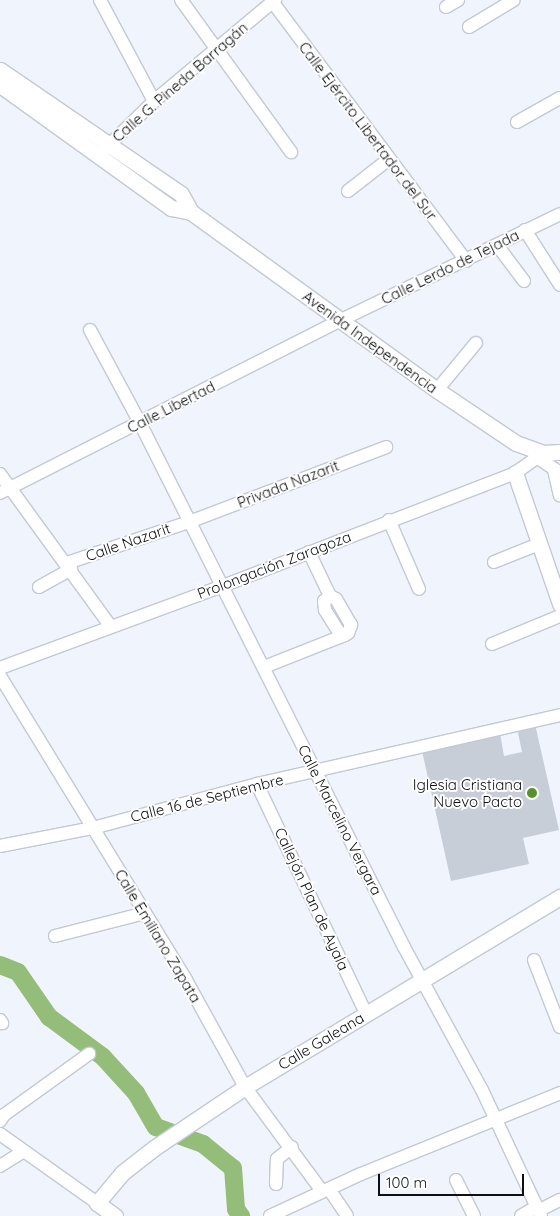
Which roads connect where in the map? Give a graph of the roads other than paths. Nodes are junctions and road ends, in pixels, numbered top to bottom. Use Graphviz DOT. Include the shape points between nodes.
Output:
graph roads {
  1 [pos="100,0"];
  2 [pos="181,0"];
  3 [pos="458,0"];
  4 [pos="514,0"];
  5 [pos="273,1"];
  6 [pos="446,7"];
  7 [pos="469,27"];
  8 [pos="217,48"];
  9 [pos="0,70"];
  10 [pos="0,86"];
  11 [pos="560,98"];
  12 [pos="33,99"];
  13 [pos="154,101"];
  14 [pos="517,122"];
  15 [pos="109,144"];
  16 [pos="291,152"];
  17 [pos="99,156"];
  18 [pos="389,159"];
  19 [pos="348,191"];
  20 [pos="191,212"];
  21 [pos="560,214"];
  22 [pos="525,230"];
  23 [pos="497,245"];
  24 [pos="466,261"];
  25 [pos="524,282"];
  26 [pos="560,285"];
  27 [pos="341,320"];
  28 [pos="90,330"];
  29 [pos="476,343"];
  30 [pos="437,390"];
  31 [pos="140,423"];
  32 [pos="386,447"];
  33 [pos="550,454"];
  34 [pos="557,471"];
  35 [pos="515,473"];
  36 [pos="0,474"];
  37 [pos="5,490"];
  38 [pos="560,495"];
  39 [pos="389,520"];
  40 [pos="188,522"];
  41 [pos="539,544"];
  42 [pos="309,552"];
  43 [pos="494,562"];
  44 [pos="69,566"];
  45 [pos="39,587"];
  46 [pos="220,587"];
  47 [pos="419,588"];
  48 [pos="560,604"];
  49 [pos="560,616"];
  50 [pos="111,627"];
  51 [pos="492,644"];
  52 [pos="264,667"];
  53 [pos="0,668"];
  54 [pos="0,676"];
  55 [pos="560,715"];
  56 [pos="315,772"];
  57 [pos="257,784"];
  58 [pos="93,828"];
  59 [pos="0,846"];
  60 [pos="560,897"];
  61 [pos="145,913"];
  62 [pos="55,936"];
  63 [pos="534,960"];
  64 [pos="422,980"];
  65 [pos="366,1014"];
  66 [pos="560,1027"];
  67 [pos="89,1054"];
  68 [pos="245,1087"];
  69 [pos="560,1093"];
  70 [pos="495,1117"];
  71 [pos="0,1121"];
  72 [pos="0,1135"];
  73 [pos="292,1147"];
  74 [pos="24,1152"];
  75 [pos="2,1161"];
  76 [pos="456,1180"];
  77 [pos="276,1184"];
  78 [pos="326,1190"];
  79 [pos="560,1200"];
  80 [pos="97,1203"];
  81 [pos="539,1211"];
  82 [pos="115,1216"];
  83 [pos="270,1216"];
  84 [pos="347,1216"];
  85 [pos="474,1216"];
  86 [pos="521,1216"];
  1 -- 13 [label="street"];
  2 -- 8 [label="street"];
  3 -- 6 [label="street"];
  4 -- 7 [label="street"];
  5 -- 8 [label="street, Calle G. Pineda Barragán"];
  5 -- 18 [label="street, Calle Ejército Libertador del Sur"];
  8 -- 13 [label="street, Calle G. Pineda Barragán"];
  8 -- 16 [label="street"];
  9 -- 12 [label="main road, Avenida Independencia"];
  10 -- 12 [label="main road, Avenida Independencia"];
  11 -- 14 [label="street"];
  12 -- 15 [label="main road, Avenida Independencia"];
  12 -- 17 [label="main road, Avenida Independencia"];
  13 -- 15 [label="street, Calle G. Pineda Barragán"];
  15 -- 17 [label="street, Calle G. Pineda Barragán"];
  15 -- 20 [label="main road, Avenida Independencia" via="181,194"];
  17 -- 20 [label="main road, Avenida Independencia" via="171,208"];
  18 -- 19 [label="street"];
  18 -- 24 [label="street, Calle Ejército Libertador del Sur"];
  20 -- 27 [label="main road, Avenida Independencia"];
  21 -- 22 [label="street, Calle Lerdo de Tejada"];
  22 -- 23 [label="street, Calle Lerdo de Tejada"];
  22 -- 26 [label="street"];
  23 -- 24 [label="street, Calle Lerdo de Tejada"];
  23 -- 25 [label="street"];
  24 -- 27 [label="street, Calle Lerdo de Tejada"];
  27 -- 30 [label="main road, Avenida Independencia"];
  27 -- 31 [label="street, Calle Libertad"];
  28 -- 31 [label="street, Calle Marcelino Vergara"];
  29 -- 30 [label="street"];
  30 -- 33 [label="main road, Avenida Independencia" via="516,443"];
  31 -- 37 [label="street, Calle Libertad"];
  31 -- 40 [label="street, Calle Marcelino Vergara"];
  32 -- 40 [label="street, Privada Nazarit"];
  33 -- 34 [label="street, Avenida Independencia"];
  33 -- 35 [label="street, Prolongación Zaragoza"];
  34 -- 38 [label="street"];
  35 -- 39 [label="street, Prolongación Zaragoza"];
  35 -- 41 [label="main road"];
  36 -- 37 [label="street"];
  37 -- 44 [label="street"];
  39 -- 42 [label="street, Prolongación Zaragoza"];
  39 -- 47 [label="street"];
  40 -- 44 [label="street, Calle Nazarit"];
  40 -- 46 [label="street, Calle Marcelino Vergara"];
  41 -- 43 [label="street"];
  41 -- 48 [label="main road"];
  42 -- 46 [label="street, Prolongación Zaragoza"];
  42 -- 52 [label="street" via="328,597 325,610 343,636"];
  44 -- 45 [label="street, Calle Nazarit"];
  44 -- 50 [label="street"];
  46 -- 50 [label="street, Prolongación Zaragoza"];
  46 -- 52 [label="street, Calle Marcelino Vergara"];
  49 -- 51 [label="street"];
  50 -- 53 [label="street, Prolongación Zaragoza"];
  52 -- 56 [label="street, Calle Marcelino Vergara"];
  54 -- 58 [label="street, Calle Emiliano Zapata"];
  55 -- 56 [label="street, Calle 16 de Septiembre"];
  56 -- 57 [label="street, Calle 16 de Septiembre"];
  56 -- 64 [label="street, Calle Marcelino Vergara"];
  57 -- 58 [label="street, Calle 16 de Septiembre"];
  57 -- 65 [label="street, Callejón Plan de Ayala"];
  58 -- 59 [label="street, Calle 16 de Septiembre"];
  58 -- 61 [label="street, Calle Emiliano Zapata"];
  60 -- 64 [label="main road, Calle Galeana"];
  61 -- 62 [label="street"];
  61 -- 68 [label="street, Calle Emiliano Zapata"];
  63 -- 66 [label="street"];
  64 -- 65 [label="main road, Calle Galeana"];
  64 -- 70 [label="street, Calle Marcelino Vergara"];
  65 -- 68 [label="main road, Calle Galeana"];
  67 -- 71 [label="street"];
  68 -- 73 [label="street, Calle Emiliano Zapata"];
  68 -- 80 [label="main road, Calle Galeana" via="122,1173"];
  69 -- 70 [label="street"];
  70 -- 78 [label="street"];
  70 -- 81 [label="street, Calle Marcelino Vergara"];
  72 -- 74 [label="street"];
  73 -- 77 [label="street" via="278,1159"];
  73 -- 78 [label="street, Calle Emiliano Zapata"];
  74 -- 75 [label="street"];
  74 -- 80 [label="street"];
  76 -- 85 [label="street"];
  78 -- 83 [label="street"];
  78 -- 84 [label="street, Calle Emiliano Zapata"];
  79 -- 81 [label="street"];
  80 -- 82 [label="main road"];
  81 -- 86 [label="street"];
}
